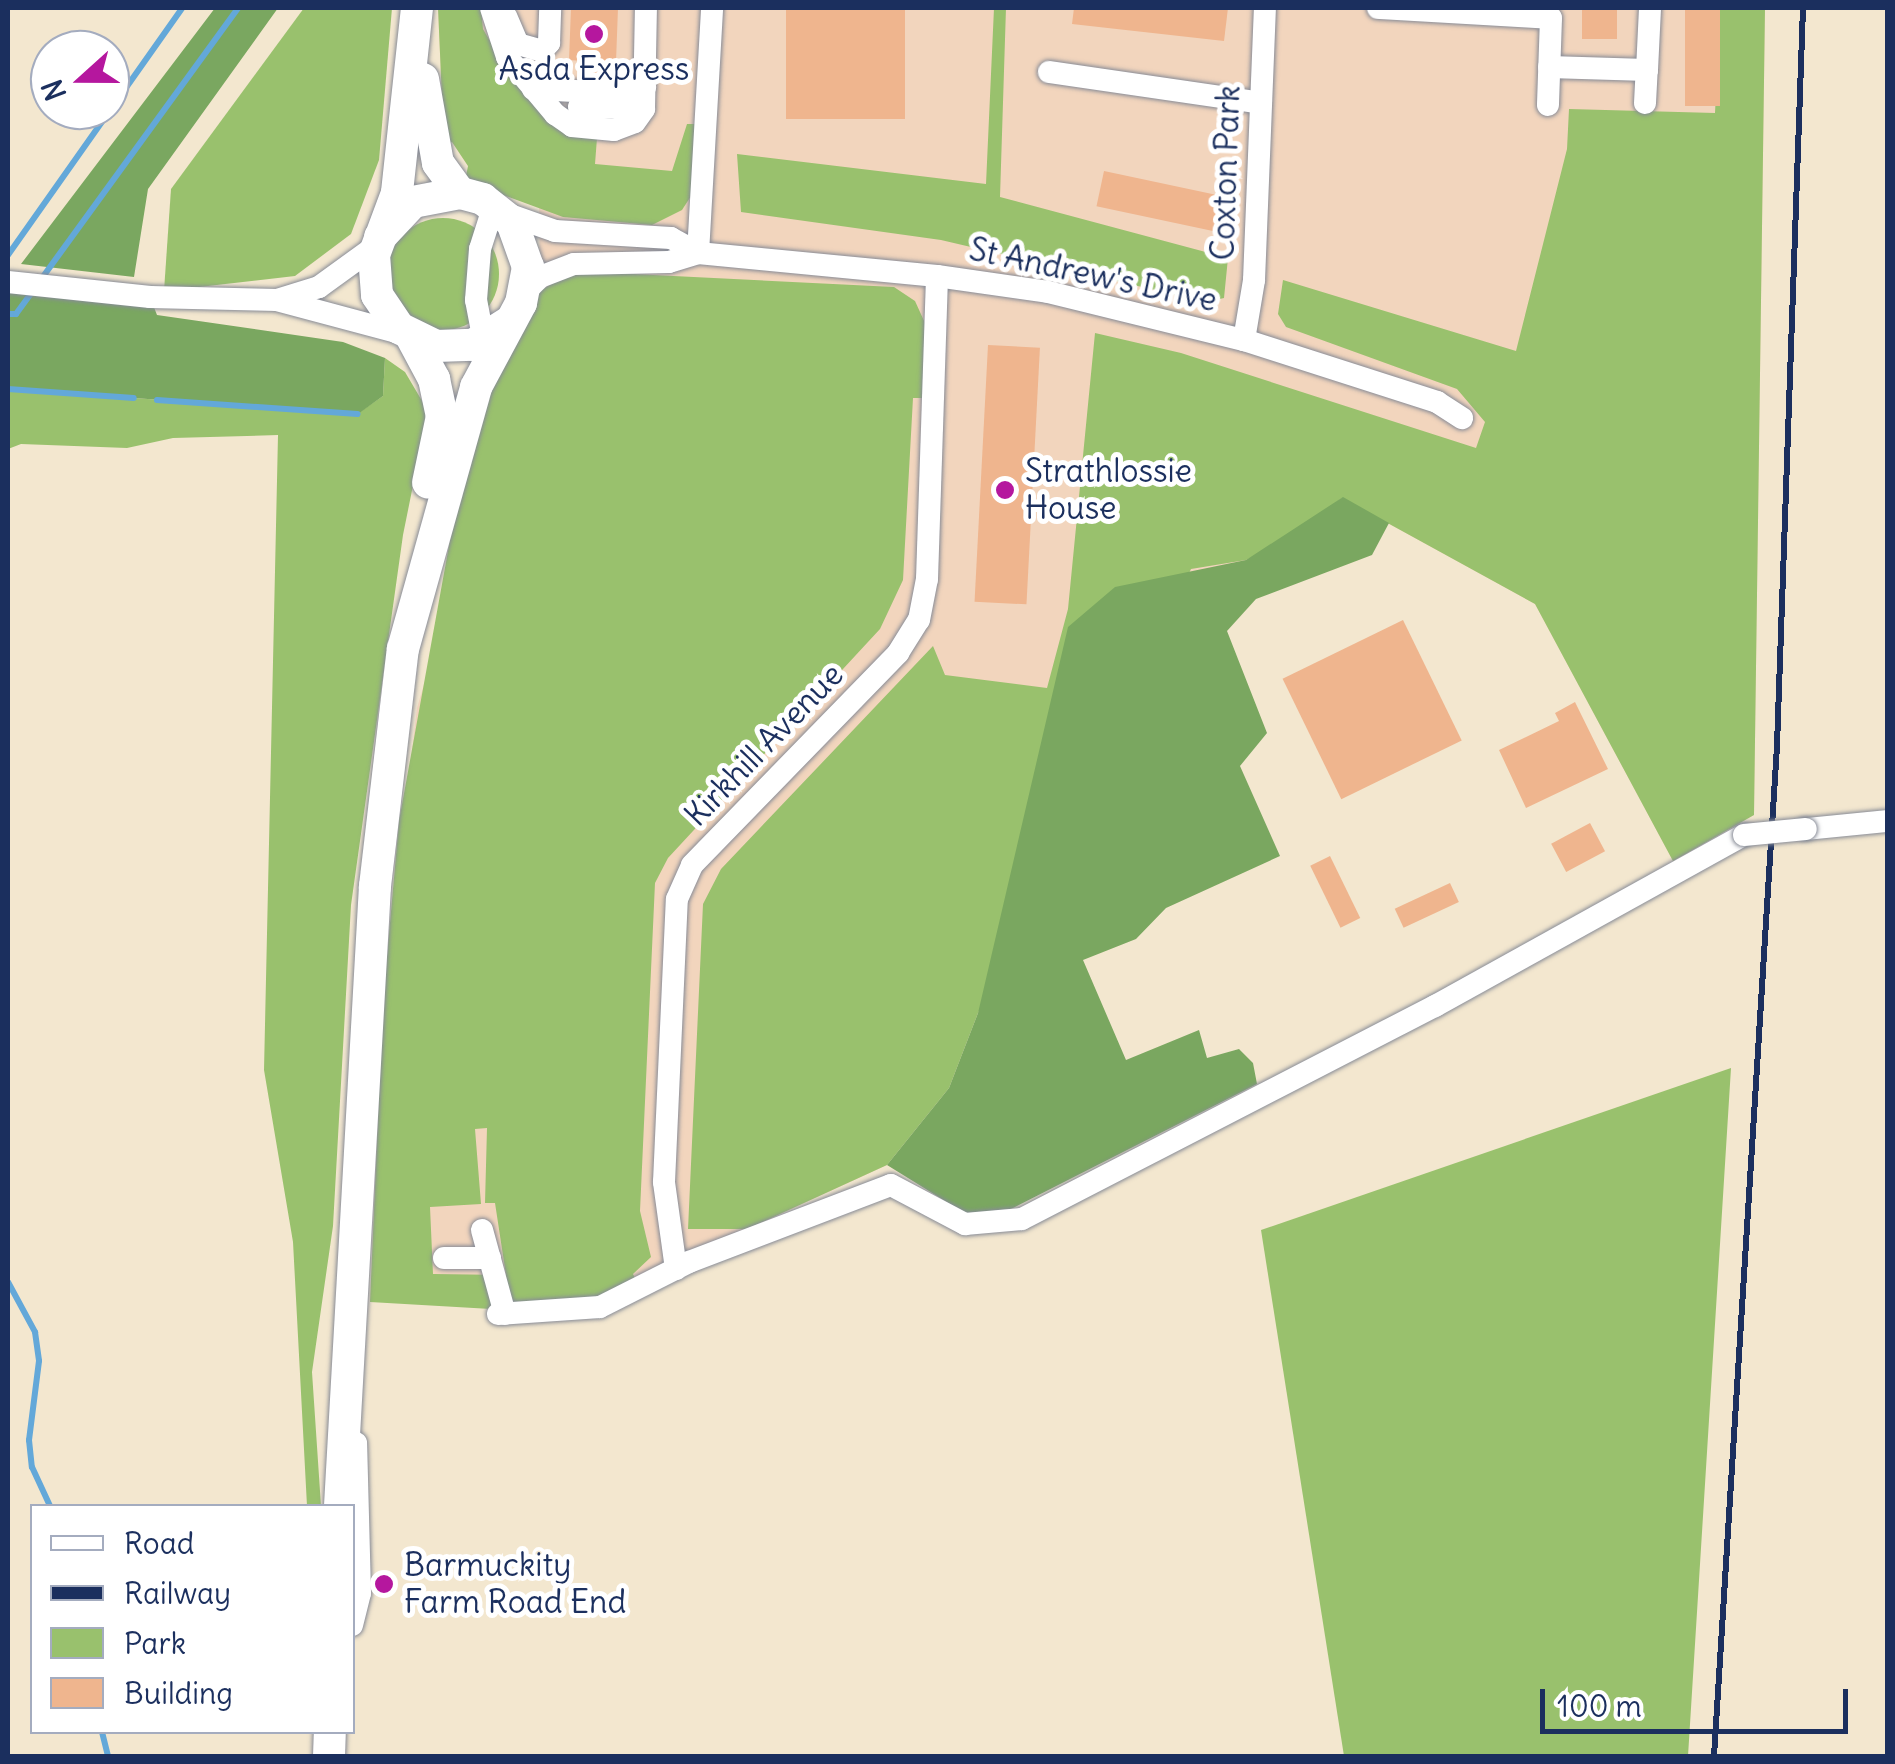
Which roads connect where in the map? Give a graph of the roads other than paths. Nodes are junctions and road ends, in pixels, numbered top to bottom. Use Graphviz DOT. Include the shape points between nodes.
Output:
graph roads {
  1 [pos="491,8"];
  2 [pos="506,8"];
  3 [pos="550,8"];
  4 [pos="646,8"];
  5 [pos="712,8"];
  6 [pos="1265,8"];
  7 [pos="1378,8"];
  8 [pos="1650,8"];
  9 [pos="1551,13"];
  10 [pos="417,16"];
  11 [pos="1550,66"];
  12 [pos="1646,70"];
  13 [pos="1049,72"];
  14 [pos="645,77"];
  15 [pos="540,97"];
  16 [pos="1261,102"];
  17 [pos="1645,103"];
  18 [pos="1548,105"];
  19 [pos="460,192"];
  20 [pos="498,209"];
  21 [pos="379,241"];
  22 [pos="698,253"];
  23 [pos="937,276"];
  24 [pos="8,282"];
  25 [pos="526,292"];
  26 [pos="277,300"];
  27 [pos="410,336"];
  28 [pos="1244,340"];
  29 [pos="493,343"];
  30 [pos="1462,418"];
  31 [pos="422,572"];
  32 [pos="1888,821"];
  33 [pos="482,1230"];
  34 [pos="444,1258"];
  35 [pos="490,1258"];
  36 [pos="676,1269"];
  37 [pos="348,1355"];
  38 [pos="340,1504"];
  39 [pos="355,1613"];
  1 -- 15 [label="street" via="507,57"];
  2 -- 3 [label="street" via="515,40 538,52 549,44"];
  4 -- 14 [label="street"];
  5 -- 22 [label="street"];
  6 -- 16 [label="street, Coxton Park"];
  7 -- 9 [label="street"];
  8 -- 12 [label="street"];
  9 -- 11 [label="street"];
  10 -- 19 [label="highway" via="429,132 438,163"];
  10 -- 21 [label="highway" via="397,192"];
  11 -- 12 [label="street"];
  11 -- 18 [label="street"];
  12 -- 17 [label="street"];
  13 -- 16 [label="street"];
  14 -- 15 [label="street" via="617,93"];
  14 -- 15 [label="street" via="642,114 614,130 572,126"];
  16 -- 28 [label="street, Coxton Park" via="1254,280"];
  19 -- 20 [label="highway"];
  19 -- 21 [label="highway" via="413,202"];
  20 -- 22 [label="street, St Andrew's Drive" via="555,231 670,238"];
  20 -- 25 [label="highway" via="524,243"];
  20 -- 29 [label="street" via="480,248 476,300"];
  21 -- 26 [label="street" via="319,287"];
  21 -- 27 [label="highway" via="377,295"];
  22 -- 23 [label="street, St Andrew's Drive"];
  22 -- 25 [label="street, St Andrew's Drive" via="669,262 574,264 540,276"];
  23 -- 28 [label="street, St Andrew's Drive" via="1048,292"];
  23 -- 36 [label="street, Kirkhill Avenue" via="920,620 898,653 692,865 677,899 664,1182"];
  24 -- 26 [label="street" via="150,298"];
  25 -- 29 [label="highway"];
  26 -- 27 [label="street"];
  27 -- 29 [label="highway" via="448,348"];
  27 -- 31 [label="highway" via="434,379 442,416 425,498"];
  28 -- 30 [label="street, St Andrew's Drive" via="1437,402"];
  29 -- 31 [label="highway"];
  31 -- 37 [label="highway" via="403,649 375,886"];
  32 -- 36 [label="street, bridge" via="1744,835 1435,1006 1022,1219 965,1224 891,1185"];
  33 -- 35 [label="street"];
  34 -- 35 [label="street"];
  35 -- 36 [label="street" via="501,1314 600,1306"];
  37 -- 38 [label="highway"];
  37 -- 39 [label="street" via="362,1505"];
}
